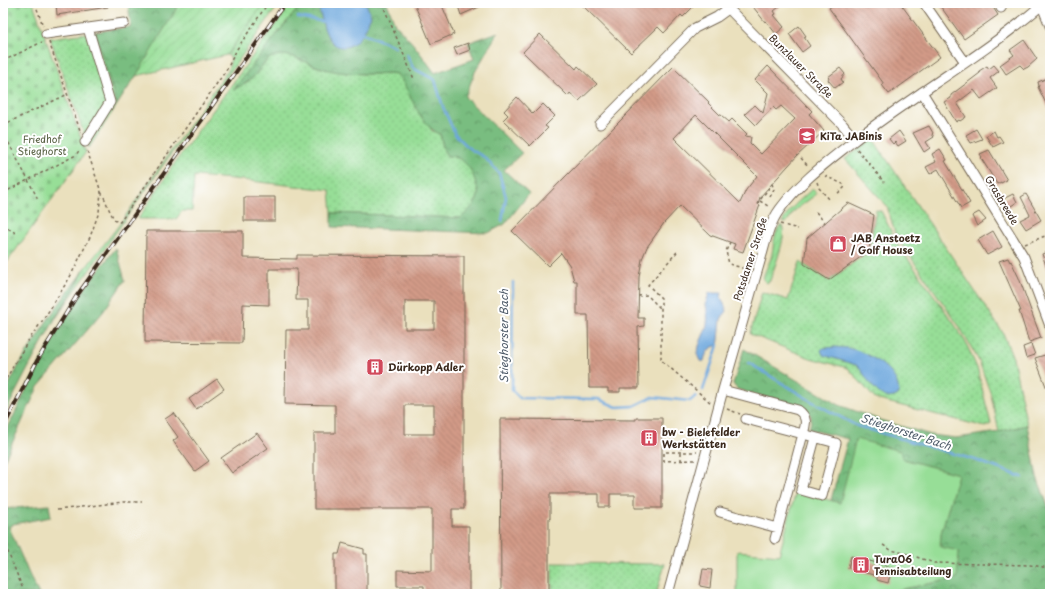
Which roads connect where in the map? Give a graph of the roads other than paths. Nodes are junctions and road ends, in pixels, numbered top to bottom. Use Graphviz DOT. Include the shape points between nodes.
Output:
graph roads {
  1 [pos="924,3"];
  2 [pos="1042,4"];
  3 [pos="726,6"];
  4 [pos="124,23"];
  5 [pos="1050,26"];
  6 [pos="88,28"];
  7 [pos="46,34"];
  8 [pos="966,62"];
  9 [pos="922,92"];
  10 [pos="600,124"];
  11 [pos="85,142"];
  12 [pos="854,142"];
  13 [pos="1050,326"];
  14 [pos="723,390"];
  15 [pos="746,419"];
  16 [pos="803,434"];
  17 [pos="815,438"];
  18 [pos="720,512"];
  19 [pos="778,528"];
  20 [pos="775,539"];
  21 [pos="668,594"];
  1 -- 8 [label="street"];
  2 -- 5 [label="street"];
  2 -- 8 [label="street, Potsdamer Straße"];
  3 -- 10 [label="street, Bunzlauer Straße" via="717,17 696,28"];
  3 -- 12 [label="street, Bunzlauer Straße" via="834,116"];
  4 -- 6 [label="street"];
  6 -- 7 [label="street"];
  6 -- 11 [label="street" via="110,102"];
  8 -- 9 [label="street, Potsdamer Straße"];
  9 -- 12 [label="street, Potsdamer Straße"];
  9 -- 13 [label="street, Grasbreede" via="1018,247 1028,266"];
  12 -- 14 [label="street, Potsdamer Straße" via="789,197 773,221 762,250"];
  14 -- 16 [label="street" via="798,410 805,417"];
  14 -- 21 [label="street, Potsdamer Straße" via="715,405"];
  15 -- 16 [label="street"];
  16 -- 17 [label="street"];
  16 -- 19 [label="street"];
  17 -- 17 [label="street" via="836,444 822,496 801,490"];
  18 -- 19 [label="street"];
  19 -- 20 [label="street"];
}
